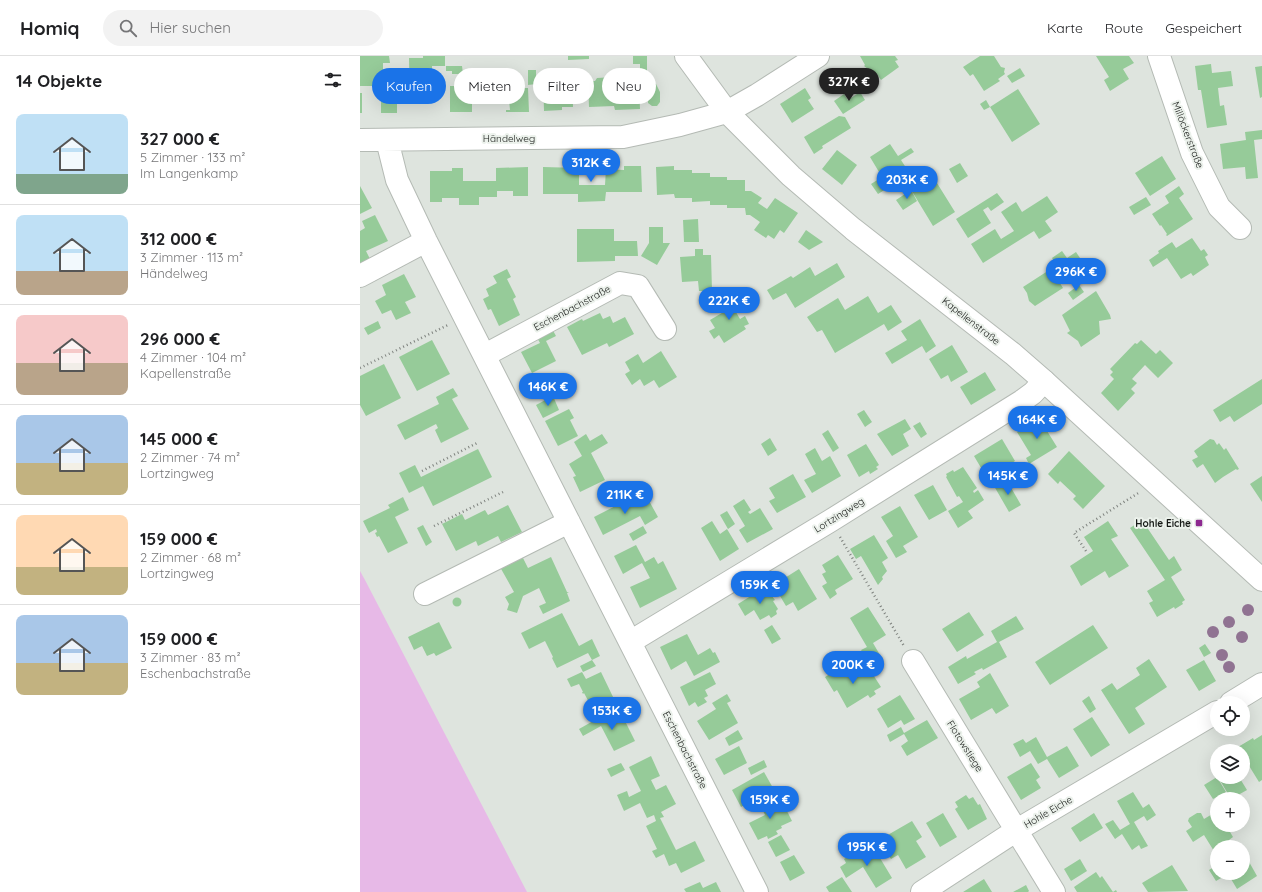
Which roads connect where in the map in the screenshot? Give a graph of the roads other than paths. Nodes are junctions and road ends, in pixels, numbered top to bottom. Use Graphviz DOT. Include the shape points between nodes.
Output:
graph roads {
  1 [pos="686,56"];
  2 [pos="818,56"];
  3 [pos="1159,56"];
  4 [pos="727,112"];
  5 [pos="360,140"];
  6 [pos="387,140"];
  7 [pos="1240,228"];
  8 [pos="426,241"];
  9 [pos="360,276"];
  10 [pos="665,329"];
  11 [pos="485,354"];
  12 [pos="1044,380"];
  13 [pos="569,522"];
  14 [pos="1262,580"];
  15 [pos="425,594"];
  16 [pos="630,642"];
  17 [pos="913,661"];
  18 [pos="1262,684"];
  19 [pos="1242,696"];
  20 [pos="1210,716"];
  21 [pos="1017,830"];
  22 [pos="933,889"];
  23 [pos="757,892"];
  24 [pos="1054,892"];
  1 -- 4 [label="street, Kapellenstraße"];
  2 -- 4 [label="street, Händelweg"];
  3 -- 7 [label="street, Millöckerstraße" via="1192,153 1219,207"];
  4 -- 6 [label="street, Händelweg" via="623,137"];
  4 -- 12 [label="street, Kapellenstraße" via="792,176 836,214"];
  5 -- 6 [label="street, Händelweg"];
  6 -- 8 [label="street, Eschenbachstraße" via="397,180"];
  8 -- 9 [label="street"];
  8 -- 11 [label="street, Eschenbachstraße"];
  10 -- 11 [label="street, Eschenbachstraße" via="638,286 620,283"];
  11 -- 13 [label="street, Eschenbachstraße"];
  12 -- 14 [label="street, Kapellenstraße"];
  12 -- 16 [label="street, Lortzingweg" via="1022,401"];
  13 -- 15 [label="street"];
  13 -- 16 [label="street, Eschenbachstraße"];
  16 -- 23 [label="street, Eschenbachstraße"];
  17 -- 21 [label="street, Flotowstiege"];
  18 -- 19 [label="street"];
  20 -- 21 [label="street, Hohle Eiche"];
  21 -- 22 [label="street, Hohle Eiche"];
  21 -- 24 [label="street, Flotowstiege"];
}
